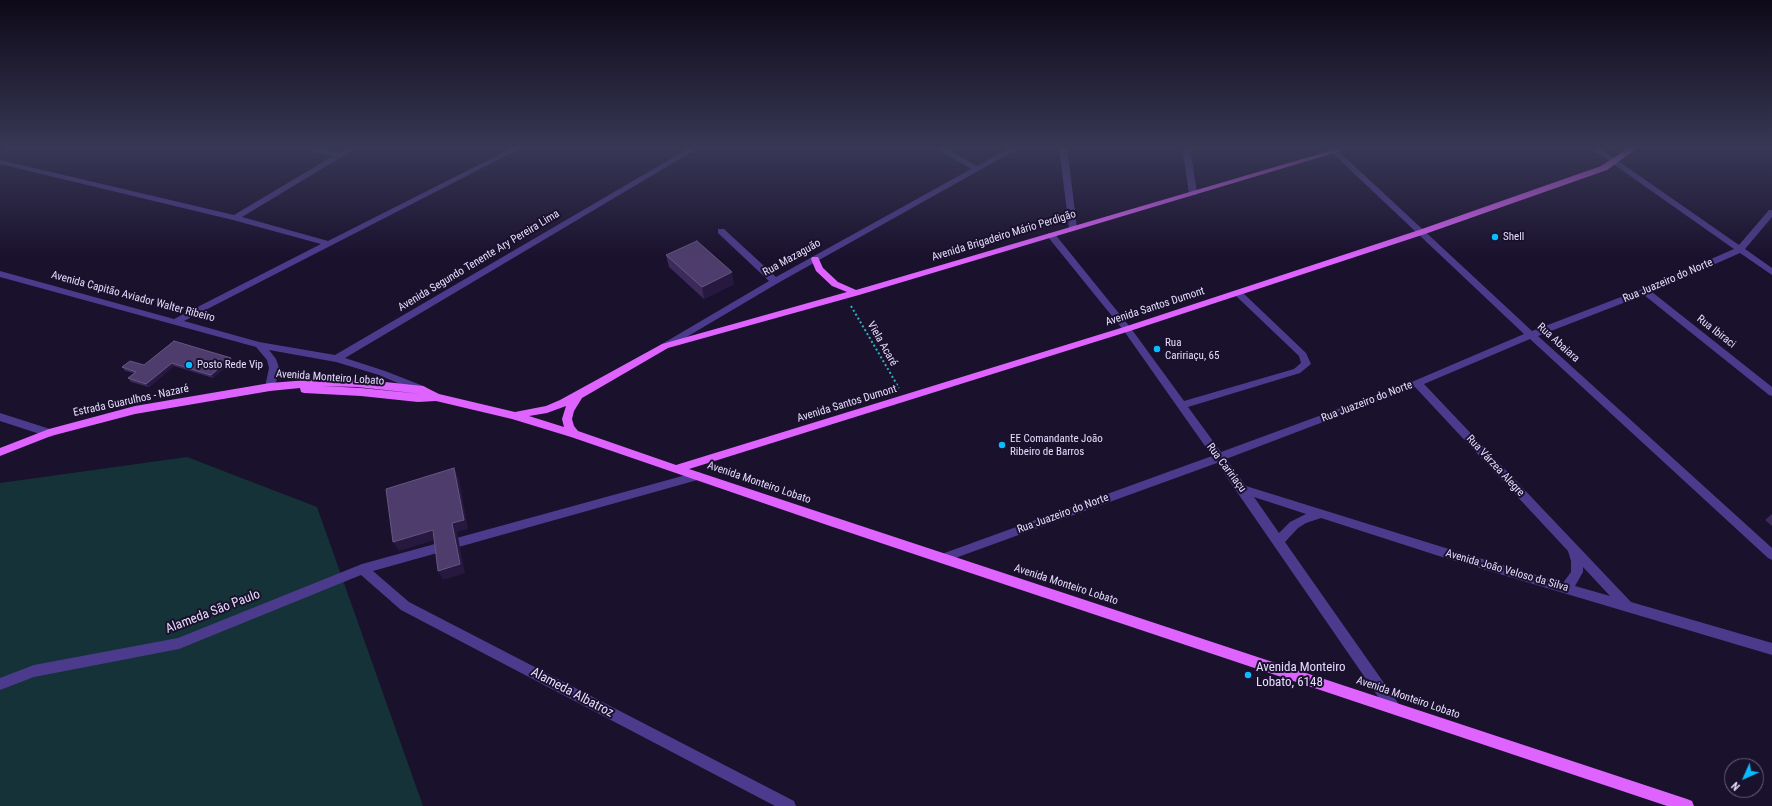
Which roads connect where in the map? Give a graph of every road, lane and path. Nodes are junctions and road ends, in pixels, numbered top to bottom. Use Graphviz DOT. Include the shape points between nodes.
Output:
graph roads {
  1 [pos="95,185"];
  2 [pos="290,185"];
  3 [pos="445,185"];
  4 [pos="632,185"];
  5 [pos="949,185"];
  6 [pos="1068,185"];
  7 [pos="1192,185"];
  8 [pos="1219,185"];
  9 [pos="1371,185"];
  10 [pos="1559,185"];
  11 [pos="1646,185"];
  12 [pos="1193,193"];
  13 [pos="1772,212"];
  14 [pos="235,218"];
  15 [pos="1074,228"];
  16 [pos="721,231"];
  17 [pos="1422,232"];
  18 [pos="1051,235"];
  19 [pos="330,244"];
  20 [pos="1740,250"];
  21 [pos="815,259"];
  22 [pos="1772,272"];
  23 [pos="0,274"];
  24 [pos="775,281"];
  25 [pos="1645,291"];
  26 [pos="856,293"];
  27 [pos="1238,293"];
  28 [pos="845,296"];
  29 [pos="177,321"];
  30 [pos="1127,329"];
  31 [pos="1531,335"];
  32 [pos="259,345"];
  33 [pos="665,346"];
  34 [pos="336,359"];
  35 [pos="1416,383"];
  36 [pos="270,387"];
  37 [pos="423,390"];
  38 [pos="1772,392"];
  39 [pos="580,395"];
  40 [pos="436,397"];
  41 [pos="905,399"];
  42 [pos="1181,405"];
  43 [pos="512,415"];
  44 [pos="0,416"];
  45 [pos="49,433"];
  46 [pos="574,434"];
  47 [pos="0,452"];
  48 [pos="1218,458"];
  49 [pos="675,469"];
  50 [pos="697,476"];
  51 [pos="1242,489"];
  52 [pos="1321,514"];
  53 [pos="1278,542"];
  54 [pos="1573,549"];
  55 [pos="1772,555"];
  56 [pos="943,558"];
  57 [pos="362,569"];
  58 [pos="1566,588"];
  59 [pos="1627,606"];
  60 [pos="1772,649"];
  61 [pos="0,684"];
  62 [pos="1393,707"];
  63 [pos="789,806"];
  64 [pos="1687,806"];
  1 -- 14 [label="street"];
  2 -- 14 [label="street"];
  3 -- 19 [label="street"];
  4 -- 34 [label="street, Avenida Segundo Tenente Ary Pereira Lima"];
  5 -- 21 [label="street, Rua Mazaguão"];
  6 -- 15 [label="street"];
  7 -- 12 [label="street"];
  8 -- 12 [label="main road, Avenida Brigadeiro Mário Perdigão"];
  9 -- 17 [label="street, Rua Abaiara"];
  10 -- 17 [label="main road, Avenida Santos Dumont"];
  11 -- 20 [label="street"];
  12 -- 15 [label="main road, Avenida Brigadeiro Mário Perdigão"];
  13 -- 20 [label="street, Rua Juazeiro do Norte"];
  14 -- 19 [label="street"];
  15 -- 18 [label="main road, Avenida Brigadeiro Mário Perdigão"];
  16 -- 24 [label="street"];
  17 -- 27 [label="main road, Avenida Santos Dumont"];
  17 -- 31 [label="street, Rua Abaiara"];
  18 -- 26 [label="main road, Avenida Brigadeiro Mário Perdigão"];
  18 -- 30 [label="street, Rua Caririaçu"];
  19 -- 29 [label="street"];
  20 -- 22 [label="street"];
  20 -- 25 [label="street, Rua Juazeiro do Norte"];
  21 -- 24 [label="street, Rua Mazaguão"];
  21 -- 26 [label="main road" via="819,269 835,284"];
  23 -- 29 [label="street, Avenida Capitão Aviador Walter Ribeiro"];
  24 -- 33 [label="street, Rua Mazaguão"];
  25 -- 31 [label="street, Rua Juazeiro do Norte"];
  25 -- 38 [label="street, Rua Ibiraci"];
  26 -- 28 [label="main road, Avenida Brigadeiro Mário Perdigão"];
  27 -- 30 [label="main road, Avenida Santos Dumont"];
  27 -- 42 [label="street" via="1302,355 1306,364 1297,371"];
  28 -- 33 [label="main road, Avenida Brigadeiro Mário Perdigão"];
  28 -- 41 [label="path, Viela Acaré"];
  29 -- 32 [label="street, Avenida Capitão Aviador Walter Ribeiro"];
  30 -- 41 [label="main road, Avenida Santos Dumont"];
  30 -- 42 [label="street, Rua Caririaçu"];
  31 -- 35 [label="street, Rua Juazeiro do Norte"];
  31 -- 55 [label="street, Rua Abaiara"];
  32 -- 34 [label="street, Avenida Capitão Aviador Walter Ribeiro"];
  32 -- 36 [label="street" via="271,359 274,373"];
  33 -- 39 [label="main road, Rua Mazaguão"];
  34 -- 37 [label="street, Avenida Capitão Aviador Walter Ribeiro" via="382,373"];
  35 -- 48 [label="street, Rua Juazeiro do Norte"];
  35 -- 54 [label="street, Rua Várzea Alegre"];
  36 -- 37 [label="main road, Avenida Monteiro Lobato" via="332,382"];
  36 -- 40 [label="main road, Avenida Monteiro Lobato" via="418,398"];
  36 -- 45 [label="main road, Estrada Guarulhos - Nazaré" via="135,410"];
  37 -- 40 [label="main road, Avenida Monteiro Lobato"];
  39 -- 43 [label="main road, Rua Mazaguão" via="547,409"];
  39 -- 46 [label="main road" via="573,402 567,419"];
  40 -- 43 [label="main road, Avenida Monteiro Lobato"];
  41 -- 49 [label="main road, Avenida Santos Dumont"];
  42 -- 48 [label="street, Rua Caririaçu"];
  43 -- 46 [label="main road, Avenida Monteiro Lobato"];
  44 -- 45 [label="street"];
  45 -- 47 [label="main road, Estrada Guarulhos - Nazaré"];
  46 -- 49 [label="main road, Avenida Monteiro Lobato"];
  48 -- 51 [label="street, Rua Caririaçu"];
  48 -- 56 [label="street, Rua Juazeiro do Norte"];
  49 -- 50 [label="main road, Avenida Monteiro Lobato"];
  50 -- 56 [label="main road, Avenida Monteiro Lobato"];
  50 -- 57 [label="street, Alameda São Paulo"];
  51 -- 52 [label="street, Avenida João Veloso da Silva"];
  51 -- 53 [label="street, Rua Caririaçu"];
  52 -- 53 [label="street" via="1302,519"];
  52 -- 58 [label="street, Avenida João Veloso da Silva"];
  53 -- 62 [label="street, Rua Caririaçu"];
  54 -- 58 [label="street, Rua Várzea Alegre" via="1578,572"];
  54 -- 59 [label="street, Rua Várzea Alegre"];
  56 -- 62 [label="main road, Avenida Monteiro Lobato"];
  57 -- 61 [label="street, Alameda São Paulo" via="179,643 34,671"];
  57 -- 63 [label="street, Alameda Albatroz" via="405,606"];
  58 -- 59 [label="street, Avenida João Veloso da Silva"];
  59 -- 60 [label="street, Avenida João Veloso da Silva"];
  62 -- 64 [label="main road, Avenida Monteiro Lobato"];
}
